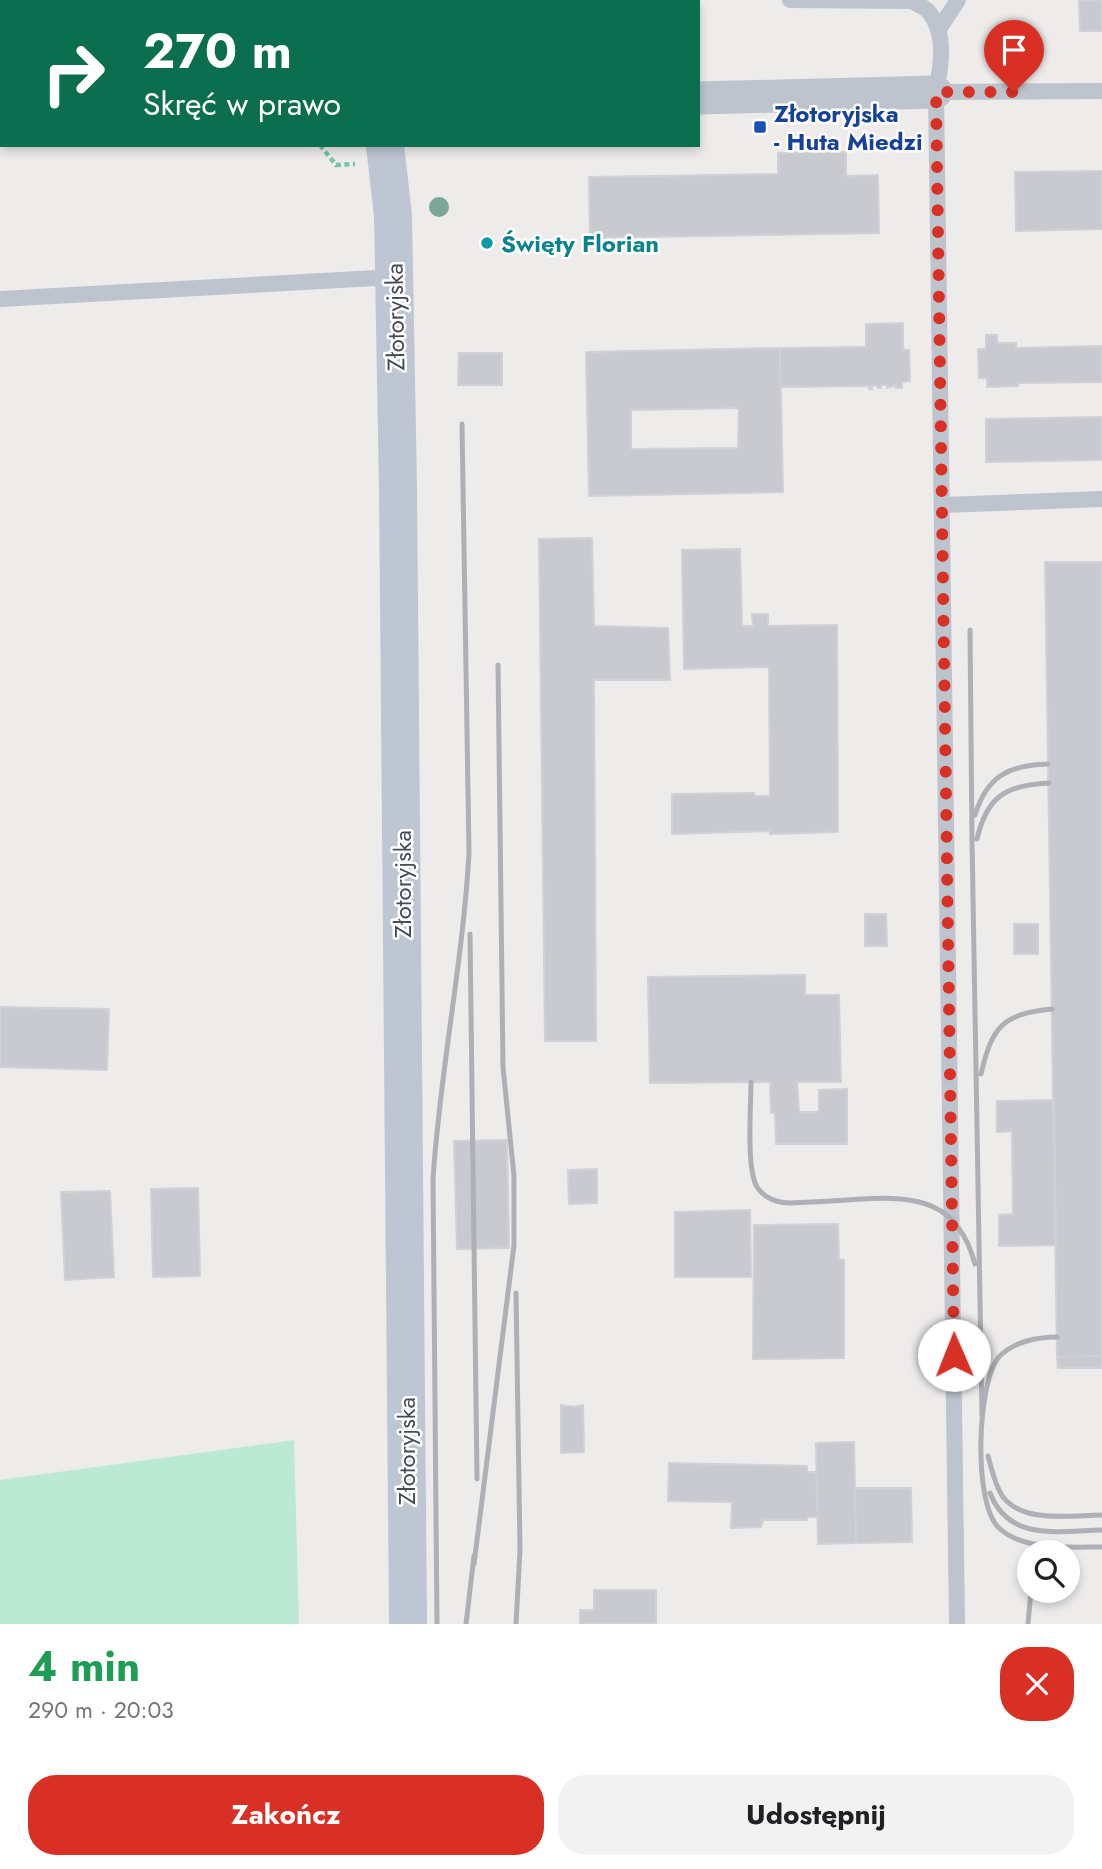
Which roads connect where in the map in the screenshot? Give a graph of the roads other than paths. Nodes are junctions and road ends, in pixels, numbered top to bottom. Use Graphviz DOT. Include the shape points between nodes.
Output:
graph roads {
  1 [pos="790,0"];
  2 [pos="958,0"];
  3 [pos="939,29"];
  4 [pos="1102,90"];
  5 [pos="936,92"];
  6 [pos="700,98"];
  7 [pos="371,155"];
  8 [pos="394,278"];
  9 [pos="0,299"];
  10 [pos="1102,499"];
  11 [pos="943,505"];
  12 [pos="408,1624"];
  13 [pos="957,1624"];
  1 -- 3 [label="lane" via="911,1 928,11"];
  2 -- 3 [label="lane"];
  3 -- 5 [label="lane"];
  4 -- 5 [label="lane"];
  5 -- 6 [label="street"];
  5 -- 11 [label="lane"];
  7 -- 8 [label="main road, Złotoryjska" via="393,216"];
  8 -- 9 [label="lane"];
  8 -- 12 [label="main road, Złotoryjska"];
  10 -- 11 [label="lane"];
  11 -- 13 [label="lane"];
}
